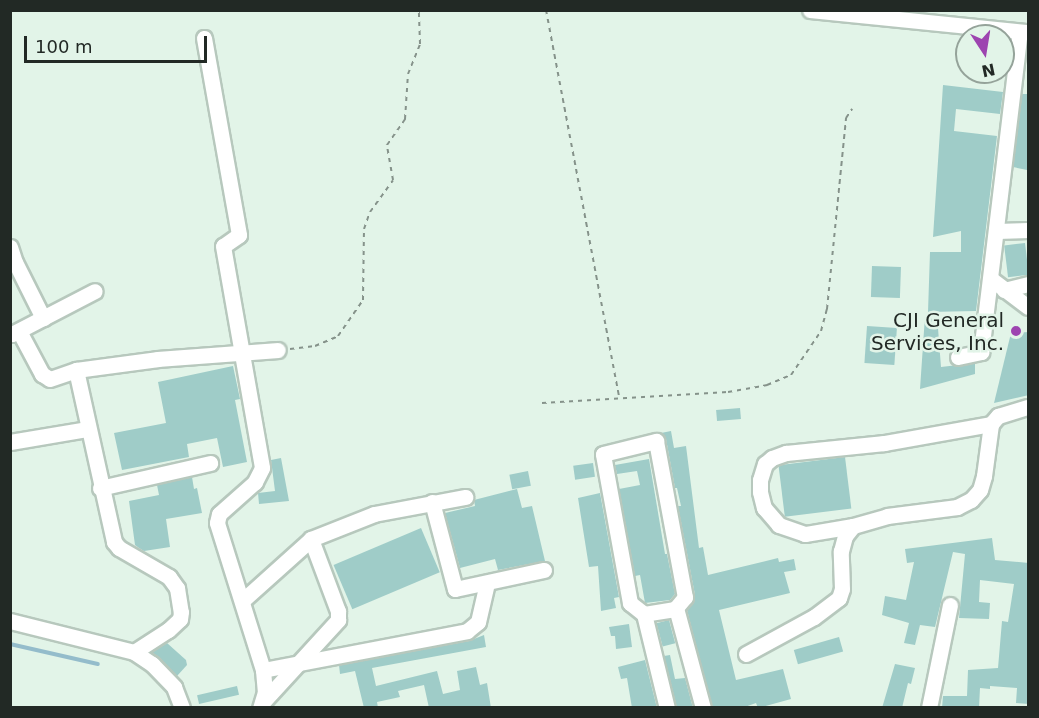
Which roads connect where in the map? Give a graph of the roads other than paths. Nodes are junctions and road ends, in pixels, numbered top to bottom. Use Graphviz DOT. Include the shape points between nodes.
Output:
graph roads {
  1 [pos="810,10"];
  2 [pos="1024,32"];
  3 [pos="204,38"];
  4 [pos="1029,230"];
  5 [pos="997,231"];
  6 [pos="10,247"];
  7 [pos="991,279"];
  8 [pos="1029,284"];
  9 [pos="1004,290"];
  10 [pos="95,291"];
  11 [pos="1029,307"];
  12 [pos="43,318"];
  13 [pos="15,332"];
  14 [pos="278,350"];
  15 [pos="241,351"];
  16 [pos="958,357"];
  17 [pos="76,370"];
  18 [pos="1029,407"];
  19 [pos="992,424"];
  20 [pos="87,429"];
  21 [pos="10,442"];
  22 [pos="210,463"];
  23 [pos="100,488"];
  24 [pos="465,496"];
  25 [pos="432,502"];
  26 [pos="853,526"];
  27 [pos="312,539"];
  28 [pos="544,570"];
  29 [pos="487,583"];
  30 [pos="242,601"];
  31 [pos="950,605"];
  32 [pos="676,608"];
  33 [pos="644,614"];
  34 [pos="10,621"];
  35 [pos="134,652"];
  36 [pos="746,654"];
  37 [pos="298,663"];
  38 [pos="263,670"];
  39 [pos="261,705"];
  40 [pos="182,708"];
  41 [pos="667,708"];
  42 [pos="703,708"];
  43 [pos="929,708"];
  1 -- 2 [label="street"];
  2 -- 5 [label="street"];
  3 -- 15 [label="street" via="239,235 223,246"];
  4 -- 5 [label="street"];
  5 -- 7 [label="street"];
  6 -- 12 [label="street"];
  7 -- 9 [label="street"];
  7 -- 16 [label="street" via="981,352"];
  8 -- 9 [label="street"];
  9 -- 11 [label="street"];
  10 -- 12 [label="street"];
  12 -- 13 [label="street"];
  13 -- 17 [label="street" via="46,378"];
  14 -- 15 [label="street"];
  15 -- 17 [label="street"];
  15 -- 30 [label="street" via="262,468 255,483 217,518"];
  17 -- 20 [label="street"];
  18 -- 19 [label="street" via="998,416"];
  19 -- 26 [label="street" via="984,476 972,500 957,507 887,516"];
  19 -- 26 [label="street" via="884,443 786,453 765,464 760,492 764,508 779,525 805,534"];
  20 -- 21 [label="street"];
  20 -- 23 [label="street"];
  22 -- 23 [label="street"];
  23 -- 35 [label="street" via="115,545 169,577 177,588 180,619"];
  24 -- 25 [label="street"];
  25 -- 27 [label="street" via="374,514"];
  25 -- 29 [label="street" via="454,589"];
  26 -- 36 [label="street" via="841,551 839,598 814,617"];
  27 -- 30 [label="street"];
  27 -- 37 [label="street" via="339,615"];
  28 -- 29 [label="street"];
  29 -- 37 [label="street" via="478,622 467,631"];
  30 -- 38 [label="street"];
  31 -- 43 [label="street"];
  32 -- 33 [label="street"];
  32 -- 33 [label="street" via="685,595 655,441 603,454 630,603"];
  32 -- 42 [label="street"];
  33 -- 41 [label="street"];
  34 -- 35 [label="street"];
  35 -- 40 [label="street" via="174,687"];
  37 -- 38 [label="street"];
  37 -- 39 [label="street"];
  38 -- 39 [label="street" via="265,692"];
}
